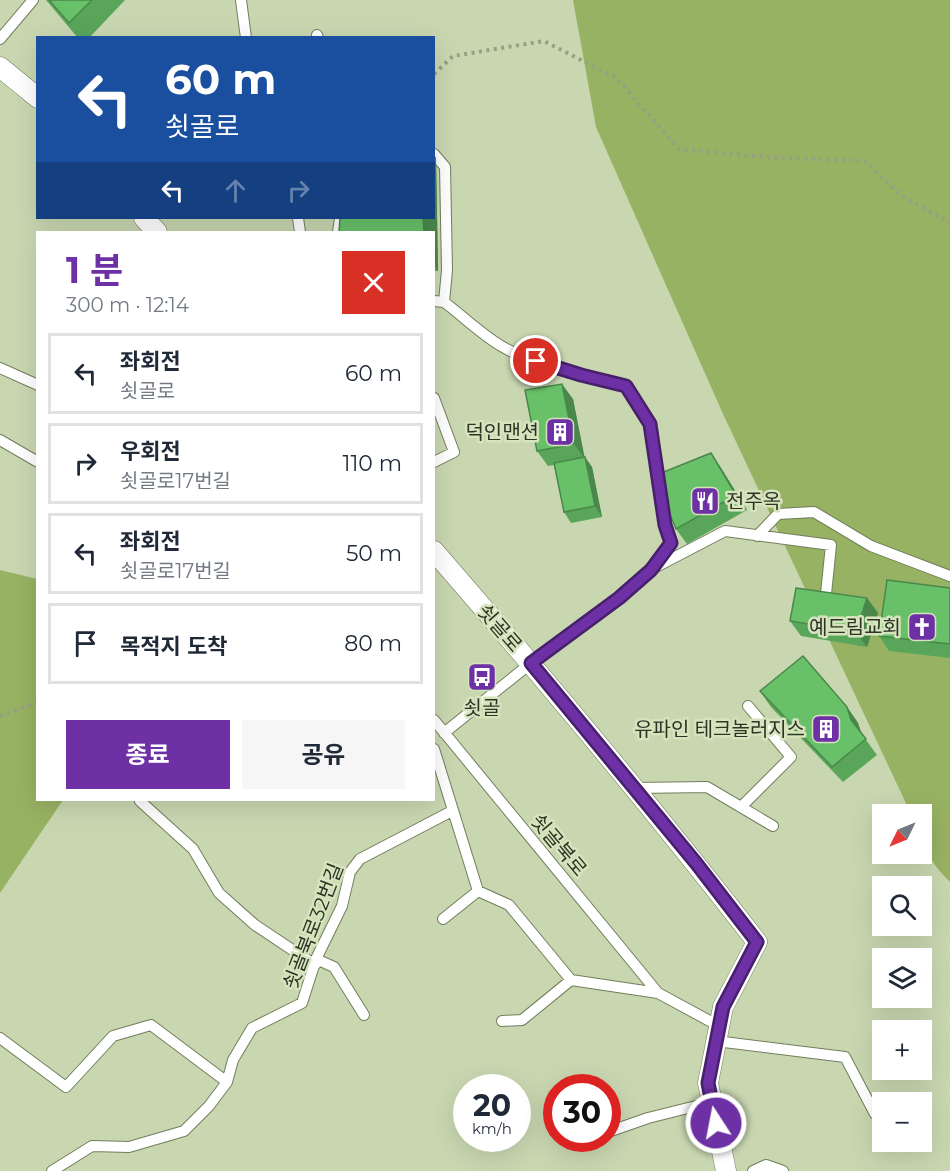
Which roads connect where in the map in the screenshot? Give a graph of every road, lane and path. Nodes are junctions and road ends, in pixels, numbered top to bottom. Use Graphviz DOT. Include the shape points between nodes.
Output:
graph roads {
  1 [pos="33,0"];
  2 [pos="241,0"];
  3 [pos="246,36"];
  4 [pos="0,39"];
  5 [pos="0,67"];
  6 [pos="435,73"];
  7 [pos="36,96"];
  8 [pos="435,155"];
  9 [pos="145,219"];
  10 [pos="950,224"];
  11 [pos="156,231"];
  12 [pos="439,301"];
  13 [pos="0,368"];
  14 [pos="36,384"];
  15 [pos="435,401"];
  16 [pos="0,440"];
  17 [pos="36,461"];
  18 [pos="435,462"];
  19 [pos="757,536"];
  20 [pos="435,552"];
  21 [pos="651,570"];
  22 [pos="950,576"];
  23 [pos="826,594"];
  24 [pos="531,663"];
  25 [pos="36,703"];
  26 [pos="748,706"];
  27 [pos="0,716"];
  28 [pos="435,721"];
  29 [pos="444,733"];
  30 [pos="435,752"];
  31 [pos="634,789"];
  32 [pos="140,801"];
  33 [pos="741,807"];
  34 [pos="452,812"];
  35 [pos="774,826"];
  36 [pos="478,891"];
  37 [pos="443,919"];
  38 [pos="315,962"];
  39 [pos="571,980"];
  40 [pos="658,993"];
  41 [pos="364,1015"];
  42 [pos="502,1021"];
  43 [pos="718,1034"];
  44 [pos="0,1038"];
  45 [pos="227,1082"];
  46 [pos="712,1102"];
  47 [pos="872,1108"];
  48 [pos="621,1127"];
  49 [pos="52,1171"];
  50 [pos="726,1171"];
  51 [pos="753,1171"];
  52 [pos="783,1171"];
  1 -- 4 [label="lane"];
  2 -- 3 [label="lane"];
  5 -- 7 [label="street"];
  6 -- 10 [label="path" via="453,56 544,41 616,78 679,148 764,157 866,161 902,196"];
  8 -- 12 [label="lane" via="445,167 447,270"];
  9 -- 11 [label="street"];
  12 -- 21 [label="lane" via="503,347 536,361 626,386 650,424 671,543"];
  13 -- 14 [label="lane"];
  15 -- 18 [label="lane" via="454,452"];
  16 -- 17 [label="lane"];
  19 -- 21 [label="lane" via="725,531"];
  19 -- 22 [label="lane" via="778,514 814,512 871,546"];
  19 -- 23 [label="lane" via="831,545"];
  20 -- 24 [label="street, 쇳골로"];
  21 -- 24 [label="lane"];
  24 -- 29 [label="lane"];
  24 -- 31 [label="street, 쇳골로"];
  25 -- 27 [label="path"];
  26 -- 33 [label="lane" via="791,757"];
  28 -- 29 [label="lane, 쇳골북로"];
  29 -- 40 [label="lane, 쇳골북로"];
  30 -- 34 [label="lane"];
  31 -- 33 [label="lane" via="706,787"];
  31 -- 43 [label="street, 쇳골로" via="757,942 723,1007"];
  32 -- 38 [label="lane" via="193,849 219,893 255,925"];
  33 -- 35 [label="lane"];
  34 -- 36 [label="lane"];
  34 -- 38 [label="lane, 쇳골북로32번길" via="360,859 350,872 342,906"];
  36 -- 37 [label="lane"];
  36 -- 39 [label="lane" via="509,905"];
  38 -- 41 [label="lane" via="334,967"];
  38 -- 45 [label="lane, 쇳골북로32번길" via="302,1003 252,1028 233,1060"];
  39 -- 40 [label="lane, 쇳골북로"];
  39 -- 42 [label="lane" via="522,1020"];
  40 -- 43 [label="lane, 쇳골북로"];
  43 -- 46 [label="street, 쇳골로" via="708,1083"];
  43 -- 47 [label="lane" via="844,1057"];
  44 -- 45 [label="lane" via="66,1087 113,1036 151,1025"];
  45 -- 49 [label="lane, 쇳골북로32번길" via="184,1131 129,1147 92,1146"];
  46 -- 48 [label="lane"];
  46 -- 50 [label="street, 쇳골로"];
  51 -- 52 [label="lane" via="766,1165"];
}
